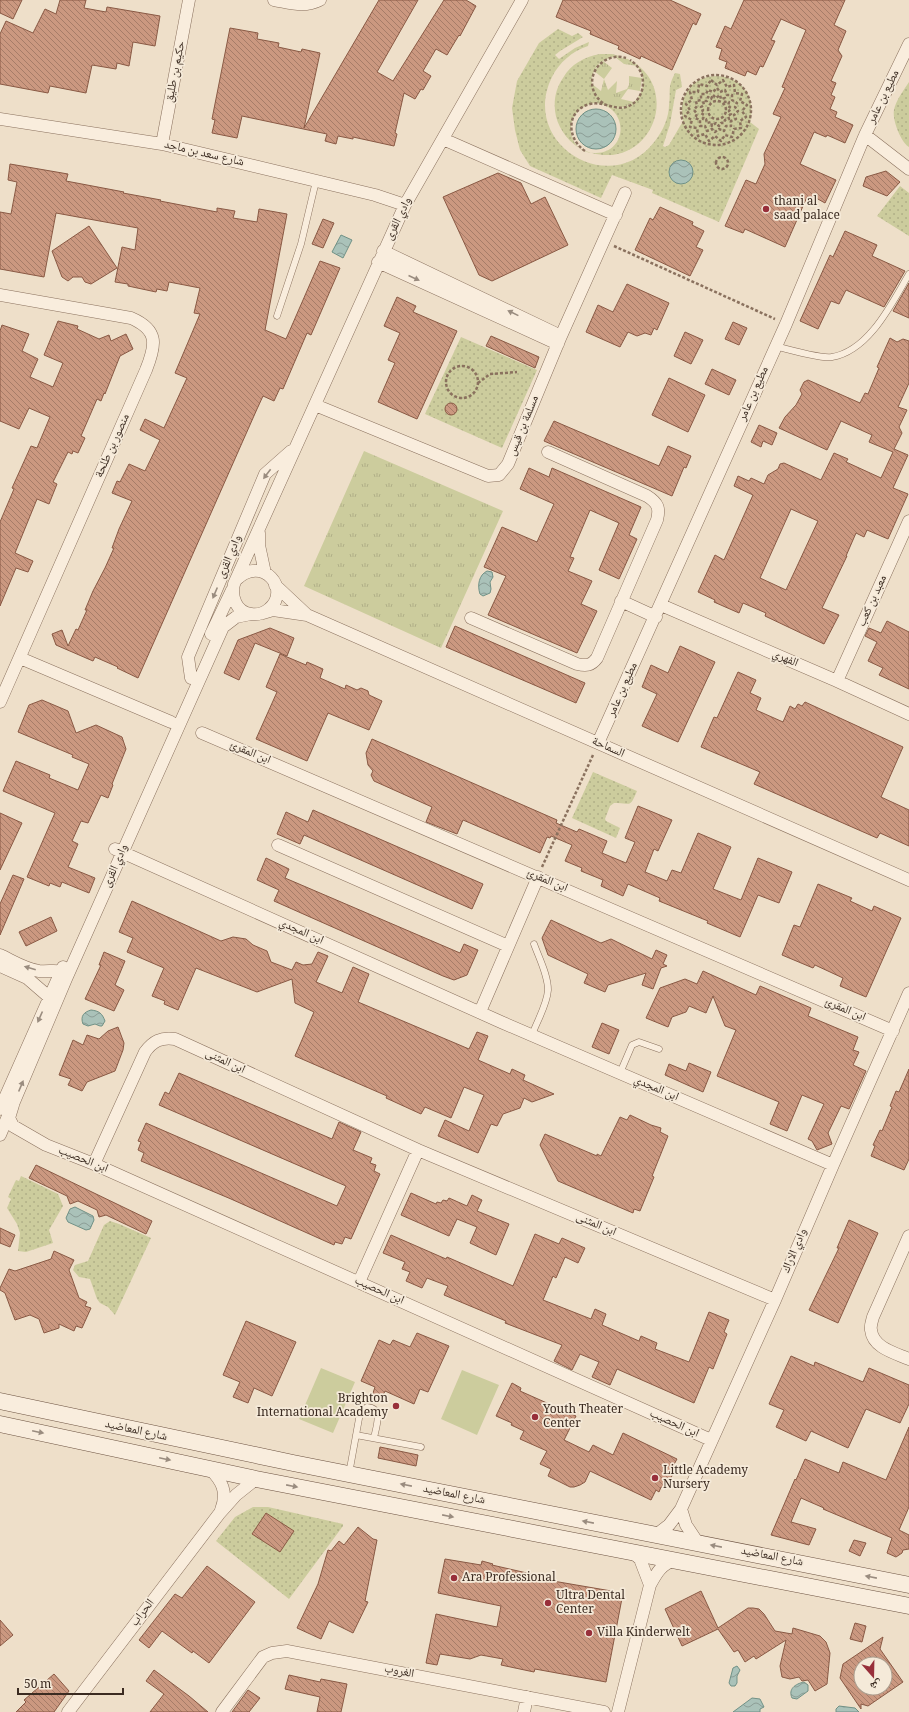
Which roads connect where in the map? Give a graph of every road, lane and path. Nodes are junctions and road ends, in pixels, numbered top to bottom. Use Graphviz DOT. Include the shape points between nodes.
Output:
graph roads {
  1 [pos="189,0"];
  2 [pos="274,0"];
  3 [pos="320,0"];
  4 [pos="522,0"];
  5 [pos="909,44"];
  6 [pos="626,58"];
  7 [pos="630,60"];
  8 [pos="724,76"];
  9 [pos="717,85"];
  10 [pos="707,86"];
  11 [pos="727,87"];
  12 [pos="717,88"];
  13 [pos="708,90"];
  14 [pos="725,90"];
  15 [pos="698,92"];
  16 [pos="735,93"];
  17 [pos="701,94"];
  18 [pos="713,94"];
  19 [pos="720,94"];
  20 [pos="732,95"];
  21 [pos="707,96"];
  22 [pos="726,96"];
  23 [pos="702,100"];
  24 [pos="694,101"];
  25 [pos="731,101"];
  26 [pos="740,101"];
  27 [pos="719,102"];
  28 [pos="737,103"];
  29 [pos="606,106"];
  30 [pos="699,107"];
  31 [pos="733,108"];
  32 [pos="690,110"];
  33 [pos="694,110"];
  34 [pos="738,111"];
  35 [pos="742,111"];
  36 [pos="699,113"];
  37 [pos="733,114"];
  38 [pos="695,118"];
  39 [pos="0,119"];
  40 [pos="736,119"];
  41 [pos="692,120"];
  42 [pos="701,120"];
  43 [pos="730,120"];
  44 [pos="740,121"];
  45 [pos="706,124"];
  46 [pos="725,125"];
  47 [pos="700,126"];
  48 [pos="731,126"];
  49 [pos="712,127"];
  50 [pos="719,127"];
  51 [pos="697,128"];
  52 [pos="734,129"];
  53 [pos="707,130"];
  54 [pos="724,131"];
  55 [pos="715,132"];
  56 [pos="705,134"];
  57 [pos="725,135"];
  58 [pos="865,135"];
  59 [pos="715,136"];
  60 [pos="443,139"];
  61 [pos="162,144"];
  62 [pos="585,151"];
  63 [pos="724,157"];
  64 [pos="909,169"];
  65 [pos="316,181"];
  66 [pos="625,193"];
  67 [pos="405,205"];
  68 [pos="616,215"];
  69 [pos="604,242"];
  70 [pos="383,251"];
  71 [pos="378,262"];
  72 [pos="909,274"];
  73 [pos="1,299"];
  74 [pos="277,316"];
  75 [pos="786,324"];
  76 [pos="559,340"];
  77 [pos="775,346"];
  78 [pos="517,372"];
  79 [pos="478,383"];
  80 [pos="315,405"];
  81 [pos="295,447"];
  82 [pos="548,452"];
  83 [pos="909,522"];
  84 [pos="259,528"];
  85 [pos="265,573"];
  86 [pos="235,584"];
  87 [pos="275,585"];
  88 [pos="621,601"];
  89 [pos="661,605"];
  90 [pos="256,614"];
  91 [pos="307,615"];
  92 [pos="656,617"];
  93 [pos="471,618"];
  94 [pos="20,658"];
  95 [pos="191,678"];
  96 [pos="838,681"];
  97 [pos="0,702"];
  98 [pos="909,714"];
  99 [pos="172,722"];
  100 [pos="202,733"];
  101 [pos="598,744"];
  102 [pos="278,845"];
  103 [pos="119,851"];
  104 [pos="538,877"];
  105 [pos="909,880"];
  106 [pos="534,944"];
  107 [pos="508,946"];
  108 [pos="0,955"];
  109 [pos="0,966"];
  110 [pos="65,972"];
  111 [pos="909,993"];
  112 [pos="53,999"];
  113 [pos="480,1012"];
  114 [pos="892,1031"];
  115 [pos="532,1035"];
  116 [pos="659,1049"];
  117 [pos="620,1073"];
  118 [pos="13,1106"];
  119 [pos="0,1109"];
  120 [pos="0,1136"];
  121 [pos="46,1144"];
  122 [pos="418,1150"];
  123 [pos="94,1164"];
  124 [pos="832,1165"];
  125 [pos="909,1236"];
  126 [pos="359,1282"];
  127 [pos="775,1300"];
  128 [pos="909,1360"];
  129 [pos="0,1401"];
  130 [pos="0,1424"];
  131 [pos="356,1435"];
  132 [pos="374,1438"];
  133 [pos="711,1440"];
  134 [pos="421,1447"];
  135 [pos="210,1469"];
  136 [pos="349,1474"];
  137 [pos="256,1479"];
  138 [pos="681,1509"];
  139 [pos="219,1514"];
  140 [pos="656,1535"];
  141 [pos="698,1543"];
  142 [pos="632,1552"];
  143 [pos="675,1560"];
  144 [pos="650,1585"];
  145 [pos="909,1585"];
  146 [pos="909,1606"];
  147 [pos="527,1697"];
  148 [pos="68,1712"];
  149 [pos="222,1712"];
  150 [pos="524,1712"];
  151 [pos="604,1712"];
  152 [pos="618,1712"];
  1 -- 61 [label="street, حكيم بن طليق"];
  2 -- 3 [label="street" via="301,5"];
  4 -- 60 [label="street, وادي القرى"];
  5 -- 58 [label="street, مطيع بن عامر"];
  6 -- 29 [label="path" via="615,57 605,60 594,72 592,90"];
  7 -- 29 [label="path" via="640,69 643,77 640,94 628,106"];
  8 -- 8 [label="path" via="712,75 697,81 686,93 682,104 682,117 686,128 697,140 708,144 725,144 736,139 745,131 750,120 752,108 747,92 739,83"];
  9 -- 10 [label="path" via="711,80"];
  9 -- 11 [label="path" via="723,80"];
  9 -- 12 [label="path"];
  10 -- 13 [label="path"];
  10 -- 15 [label="path" via="699,84"];
  11 -- 14 [label="path"];
  11 -- 16 [label="path" via="734,85"];
  12 -- 18 [label="path"];
  12 -- 19 [label="path"];
  13 -- 18 [label="path"];
  13 -- 21 [label="path"];
  14 -- 19 [label="path"];
  14 -- 22 [label="path"];
  15 -- 17 [label="path"];
  15 -- 24 [label="path" via="690,92"];
  16 -- 20 [label="path"];
  16 -- 26 [label="path" via="742,94"];
  17 -- 21 [label="path"];
  17 -- 23 [label="path"];
  18 -- 19 [label="path" via="716,98"];
  18 -- 21 [label="path" via="711,98"];
  19 -- 22 [label="path" via="721,99"];
  20 -- 22 [label="path"];
  20 -- 25 [label="path"];
  21 -- 23 [label="path" via="707,101"];
  22 -- 25 [label="path" via="725,102"];
  23 -- 24 [label="path"];
  23 -- 30 [label="path" via="704,105"];
  24 -- 30 [label="path"];
  24 -- 32 [label="path" via="686,104"];
  25 -- 28 [label="path"];
  25 -- 31 [label="path" via="728,106"];
  26 -- 28 [label="path"];
  26 -- 35 [label="path" via="747,105"];
  27 -- 27 [label="path" via="711,103 707,110 710,117 715,120 723,117 726,112 725,106"];
  28 -- 31 [label="path"];
  29 -- 62 [label="path" via="590,104 574,117 572,137"];
  30 -- 33 [label="path"];
  30 -- 36 [label="path" via="703,110"];
  31 -- 34 [label="path"];
  31 -- 37 [label="path" via="729,111"];
  32 -- 33 [label="path"];
  32 -- 41 [label="path" via="685,116"];
  33 -- 36 [label="path"];
  34 -- 35 [label="path"];
  34 -- 37 [label="path"];
  35 -- 44 [label="path" via="746,117"];
  36 -- 38 [label="path"];
  36 -- 42 [label="path" via="704,116"];
  37 -- 40 [label="path"];
  37 -- 43 [label="path" via="728,116"];
  38 -- 41 [label="path"];
  38 -- 42 [label="path"];
  39 -- 61 [label="street, شارع سعد بن ماجد"];
  40 -- 43 [label="path"];
  40 -- 44 [label="path"];
  41 -- 51 [label="path" via="690,127"];
  42 -- 45 [label="path" via="706,119"];
  42 -- 47 [label="path"];
  43 -- 46 [label="path" via="725,120"];
  43 -- 48 [label="path"];
  44 -- 52 [label="path" via="741,128"];
  45 -- 47 [label="path"];
  45 -- 49 [label="path" via="711,122"];
  45 -- 53 [label="path"];
  46 -- 48 [label="path"];
  46 -- 50 [label="path" via="720,123"];
  46 -- 54 [label="path"];
  47 -- 51 [label="path"];
  48 -- 52 [label="path"];
  49 -- 50 [label="path" via="716,123"];
  49 -- 53 [label="path"];
  49 -- 55 [label="path"];
  50 -- 54 [label="path"];
  50 -- 55 [label="path"];
  51 -- 56 [label="path" via="698,136"];
  52 -- 57 [label="path" via="732,137"];
  53 -- 56 [label="path"];
  54 -- 57 [label="path"];
  55 -- 59 [label="path"];
  56 -- 59 [label="path" via="709,141"];
  57 -- 59 [label="path" via="721,141"];
  58 -- 64 [label="street"];
  58 -- 75 [label="street, مطيع بن عامر"];
  60 -- 67 [label="street, وادي القرى"];
  60 -- 68 [label="street"];
  61 -- 65 [label="street, شارع سعد بن ماجد"];
  63 -- 63 [label="path" via="716,161 716,167 721,170 728,164"];
  65 -- 67 [label="street, شارع سعد بن ماجد"];
  65 -- 74 [label="lane" via="301,244"];
  66 -- 68 [label="street, مسلمة بن قيس"];
  67 -- 70 [label="street, وادي القرى"];
  68 -- 69 [label="street, مسلمة بن قيس"];
  69 -- 75 [label="path"];
  69 -- 76 [label="street, مسلمة بن قيس"];
  70 -- 71 [label="street, وادي القرى"];
  76 -- 70 [label="street, one-way"];
  71 -- 76 [label="street, one-way"];
  71 -- 80 [label="street, وادي القرى"];
  72 -- 77 [label="lane" via="884,319 848,353 831,357"];
  73 -- 94 [label="street, منصور بن طلحة" via="131,318 147,326 153,339 151,357 146,370"];
  75 -- 77 [label="street, مطيع بن عامر"];
  76 -- 80 [label="street, مسلمة بن قيس" via="508,464 499,475 488,476"];
  77 -- 89 [label="street, مطيع بن عامر"];
  78 -- 79 [label="path" via="490,374"];
  79 -- 79 [label="path" via="475,372 465,366 453,368 446,379 449,391 460,398 472,395"];
  80 -- 81 [label="street, وادي القرى"];
  81 -- 84 [label="street, وادي القرى"];
  81 -- 95 [label="street, وادي القرى, one-way" via="265,474 188,657"];
  82 -- 88 [label="street" via="647,496 658,505 657,520"];
  83 -- 96 [label="street, معبد بن كعب"];
  84 -- 85 [label="street, وادي القرى" via="259,545"];
  84 -- 86 [label="street, وادي القرى"];
  85 -- 86 [label="street" via="253,570 242,574"];
  85 -- 87 [label="street"];
  86 -- 90 [label="street" via="234,601 237,606 246,613"];
  86 -- 95 [label="street, وادي القرى"];
  87 -- 90 [label="street" via="274,602 267,610"];
  87 -- 91 [label="street, السماحة"];
  88 -- 92 [label="street"];
  88 -- 93 [label="street" via="597,658 594,663 585,666"];
  89 -- 92 [label="street, مطيع بن عامر"];
  89 -- 96 [label="street, الفهري"];
  90 -- 91 [label="street, السماحة" via="273,610"];
  90 -- 103 [label="street, وادي القرى" via="236,618 223,627"];
  91 -- 101 [label="street, السماحة"];
  92 -- 101 [label="street, مطيع بن عامر"];
  94 -- 97 [label="street, منصور بن طلحة"];
  94 -- 99 [label="street"];
  95 -- 99 [label="street, وادي القرى"];
  96 -- 98 [label="street, الفهري"];
  99 -- 103 [label="street, وادي القرى"];
  100 -- 104 [label="street, ابن المقرئ"];
  101 -- 104 [label="path"];
  101 -- 105 [label="street, السماحة"];
  102 -- 107 [label="street"];
  103 -- 110 [label="street, وادي القرى"];
  103 -- 113 [label="street, ابن المجدي"];
  104 -- 107 [label="street"];
  104 -- 114 [label="street, ابن المقرئ"];
  106 -- 115 [label="lane" via="548,990"];
  107 -- 113 [label="street"];
  110 -- 108 [label="street, one-way" via="28,968"];
  109 -- 112 [label="street" via="27,978"];
  110 -- 112 [label="street, وادي القرى"];
  111 -- 114 [label="street, وادي الاراك"];
  118 -- 112 [label="street, وادي القرى, one-way"];
  112 -- 119 [label="street, وادي القرى, one-way"];
  113 -- 115 [label="street, ابن المجدي"];
  114 -- 124 [label="street, وادي الاراك"];
  115 -- 117 [label="street, ابن المجدي"];
  116 -- 117 [label="lane" via="639,1042 632,1045"];
  117 -- 124 [label="street, ابن المجدي"];
  118 -- 120 [label="street, وادي القرى"];
  118 -- 121 [label="street, ابن الحصيب" via="9,1118 13,1126"];
  120 -- 121 [label="street, ابن الحصيب" via="10,1135"];
  121 -- 123 [label="street, ابن الحصيب"];
  122 -- 123 [label="street, ابن المثنى" via="180,1041 165,1038 151,1044 139,1062"];
  122 -- 126 [label="street"];
  122 -- 127 [label="street, ابن المثنى"];
  123 -- 126 [label="street, ابن الحصيب"];
  124 -- 127 [label="street, وادي الاراك"];
  125 -- 128 [label="street" via="873,1317 871,1330 874,1339 883,1348"];
  126 -- 133 [label="street, ابن الحصيب"];
  127 -- 133 [label="street, وادي الاراك"];
  129 -- 136 [label="street, شارع المعاضيد"];
  130 -- 135 [label="street, شارع المعاضيد, one-way"];
  131 -- 132 [label="lane"];
  131 -- 132 [label="lane" via="360,1413 367,1407 373,1407 378,1414"];
  131 -- 136 [label="lane"];
  132 -- 134 [label="lane"];
  133 -- 138 [label="street, وادي الاراك"];
  135 -- 137 [label="street, شارع المعاضيد"];
  135 -- 139 [label="street, الحراب" via="224,1486 224,1503"];
  140 -- 136 [label="street, شارع المعاضيد, one-way"];
  137 -- 139 [label="street, الحراب" via="236,1495"];
  137 -- 142 [label="street, شارع المعاضيد, one-way"];
  138 -- 140 [label="street, وادي الاراك" via="669,1525"];
  138 -- 141 [label="street" via="686,1525"];
  139 -- 148 [label="street, الحراب"];
  140 -- 141 [label="street, شارع المعاضيد"];
  145 -- 141 [label="street, شارع المعاضيد, one-way"];
  142 -- 143 [label="street, شارع المعاضيد"];
  142 -- 144 [label="street" via="640,1559"];
  143 -- 144 [label="street" via="664,1565"];
  143 -- 146 [label="street, شارع المعاضيد"];
  144 -- 152 [label="street"];
  147 -- 149 [label="street, الغروب" via="287,1650 263,1657"];
  147 -- 150 [label="street"];
  147 -- 151 [label="street, الغروب"];
}
